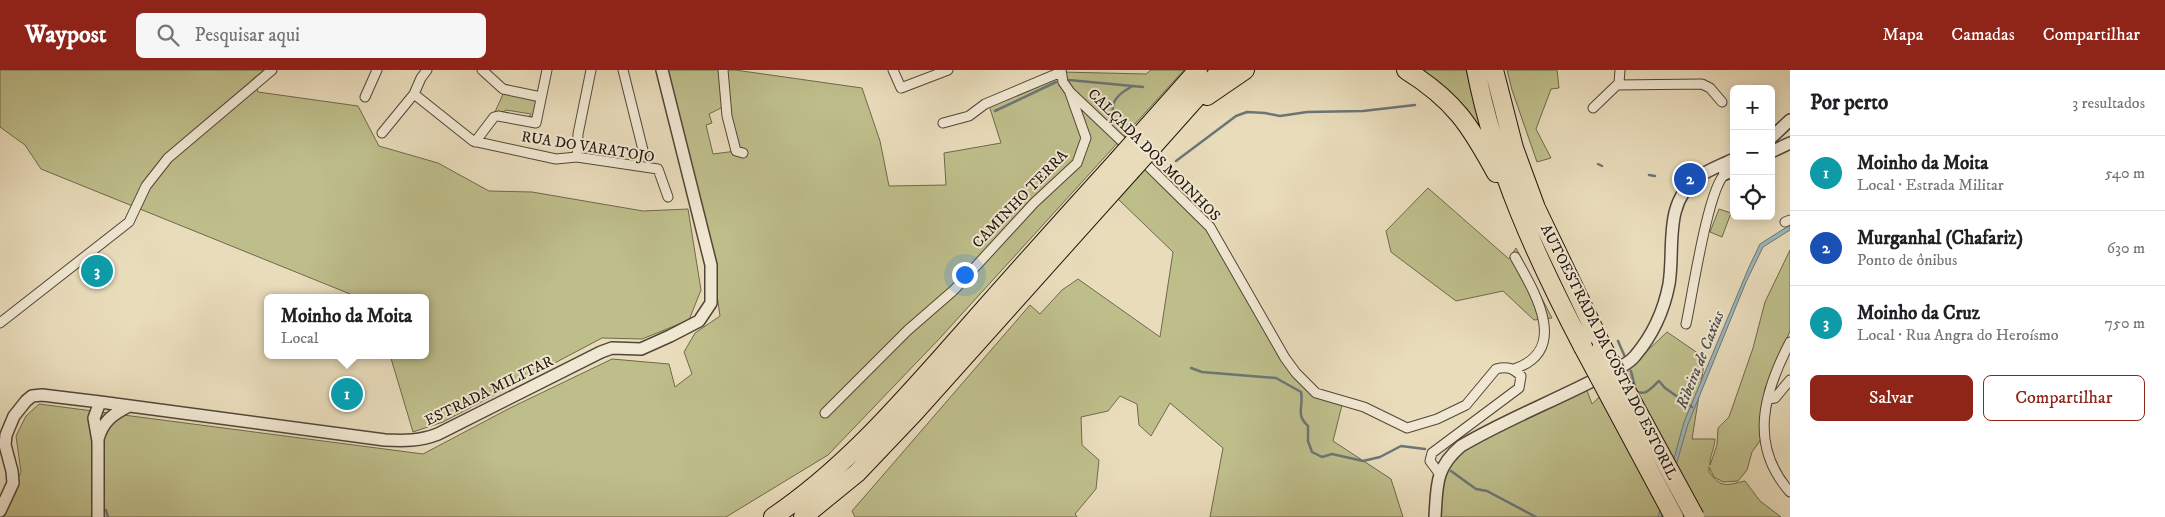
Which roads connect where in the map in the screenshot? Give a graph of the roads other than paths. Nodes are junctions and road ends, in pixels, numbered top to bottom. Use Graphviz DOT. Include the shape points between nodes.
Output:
graph roads {
  1 [pos="272,70"];
  2 [pos="377,70"];
  3 [pos="427,70"];
  4 [pos="482,70"];
  5 [pos="547,70"];
  6 [pos="591,70"];
  7 [pos="622,70"];
  8 [pos="662,70"];
  9 [pos="723,70"];
  10 [pos="893,70"];
  11 [pos="948,70"];
  12 [pos="1198,70"];
  13 [pos="1221,70"];
  14 [pos="1245,70"];
  15 [pos="1406,70"];
  16 [pos="1476,70"];
  17 [pos="1496,70"];
  18 [pos="1620,70"];
  19 [pos="1061,71"];
  20 [pos="1617,85"];
  21 [pos="1070,92"];
  22 [pos="414,94"];
  23 [pos="541,96"];
  24 [pos="365,97"];
  25 [pos="1722,102"];
  26 [pos="1593,108"];
  27 [pos="1185,113"];
  28 [pos="1790,120"];
  29 [pos="943,123"];
  30 [pos="382,133"];
  31 [pos="1775,134"];
  32 [pos="475,142"];
  33 [pos="1790,144"];
  34 [pos="1775,150"];
  35 [pos="743,153"];
  36 [pos="644,154"];
  37 [pos="576,157"];
  38 [pos="1124,166"];
  39 [pos="1727,170"];
  40 [pos="668,197"];
  41 [pos="1520,215"];
  42 [pos="1515,257"];
  43 [pos="0,324"];
  44 [pos="1686,324"];
  45 [pos="1790,342"];
  46 [pos="1514,369"];
  47 [pos="1790,380"];
  48 [pos="71,398"];
  49 [pos="1768,399"];
  50 [pos="100,402"];
  51 [pos="129,406"];
  52 [pos="825,413"];
  53 [pos="3,431"];
  54 [pos="98,432"];
  55 [pos="1440,473"];
  56 [pos="1790,492"];
  57 [pos="0,511"];
  58 [pos="98,517"];
  59 [pos="773,517"];
  60 [pos="803,517"];
  61 [pos="1435,517"];
  62 [pos="1674,517"];
  63 [pos="1695,517"];
  1 -- 43 [label="street" via="168,158 146,186 129,222"];
  2 -- 24 [label="street"];
  3 -- 22 [label="street"];
  4 -- 23 [label="street" via="502,89"];
  5 -- 23 [label="street"];
  6 -- 37 [label="street"];
  7 -- 36 [label="street"];
  8 -- 51 [label="street, ESTRADA MILITAR" via="711,264 711,303 699,321 641,349 612,348 602,352 422,440 385,440"];
  9 -- 35 [label="street" via="727,116 736,151"];
  10 -- 11 [label="street" via="901,88"];
  12 -- 38 [label="highway, bridge" via="1133,143"];
  13 -- 27 [label="highway"];
  14 -- 27 [label="highway"];
  15 -- 41 [label="highway" via="1431,86 1469,124"];
  16 -- 41 [label="highway, AUTOESTRADA DA COSTA DO ESTORIL" via="1498,154"];
  17 -- 63 [label="highway, AUTOESTRADA DA COSTA DO ESTORIL, bridge" via="1514,148 1536,208 1602,346"];
  18 -- 20 [label="street"];
  19 -- 21 [label="street, CALÇADA DOS MOINHOS"];
  19 -- 29 [label="street" via="985,104 969,116"];
  20 -- 25 [label="street" via="1702,84"];
  20 -- 26 [label="street"];
  21 -- 46 [label="street, CALÇADA DOS MOINHOS" via="1210,227 1285,358 1316,393 1364,408 1407,428 1437,419 1466,405 1496,369"];
  21 -- 52 [label="street, CAMINHO TERRA" via="1086,138 1077,163 1034,203 954,290 908,330"];
  22 -- 30 [label="street"];
  22 -- 32 [label="street, RUA DO VARATOJO"];
  23 -- 32 [label="street" via="536,123 498,116"];
  27 -- 38 [label="highway, bridge" via="1148,152"];
  28 -- 31 [label="street"];
  32 -- 37 [label="street, RUA DO VARATOJO" via="556,159"];
  33 -- 34 [label="street"];
  37 -- 40 [label="street, RUA DO VARATOJO" via="658,169"];
  38 -- 59 [label="highway" via="843,462"];
  38 -- 60 [label="highway" via="915,412 857,473"];
  39 -- 44 [label="street" via="1718,181 1711,204"];
  39 -- 55 [label="street" via="1696,179 1682,198 1671,228 1672,257 1662,308 1650,334 1629,361 1461,446 1447,459"];
  41 -- 62 [label="highway, AUTOESTRADA DA COSTA DO ESTORIL, bridge" via="1556,296"];
  42 -- 46 [label="street" via="1530,284 1546,331 1542,345 1531,361"];
  45 -- 49 [label="street" via="1775,371"];
  46 -- 55 [label="street" via="1521,376 1519,388 1432,453 1430,461"];
  47 -- 49 [label="street" via="1775,398"];
  48 -- 50 [label="street, ESTRADA MILITAR"];
  48 -- 53 [label="street, ESTRADA MILITAR" via="32,396"];
  48 -- 54 [label="street" via="84,408"];
  49 -- 56 [label="street" via="1764,444"];
  50 -- 51 [label="street, ESTRADA MILITAR"];
  50 -- 54 [label="street" via="96,411"];
  51 -- 54 [label="street" via="108,418"];
  53 -- 57 [label="street, ESTRADA MILITAR" via="13,482"];
  54 -- 58 [label="street"];
  55 -- 61 [label="street"];
}
